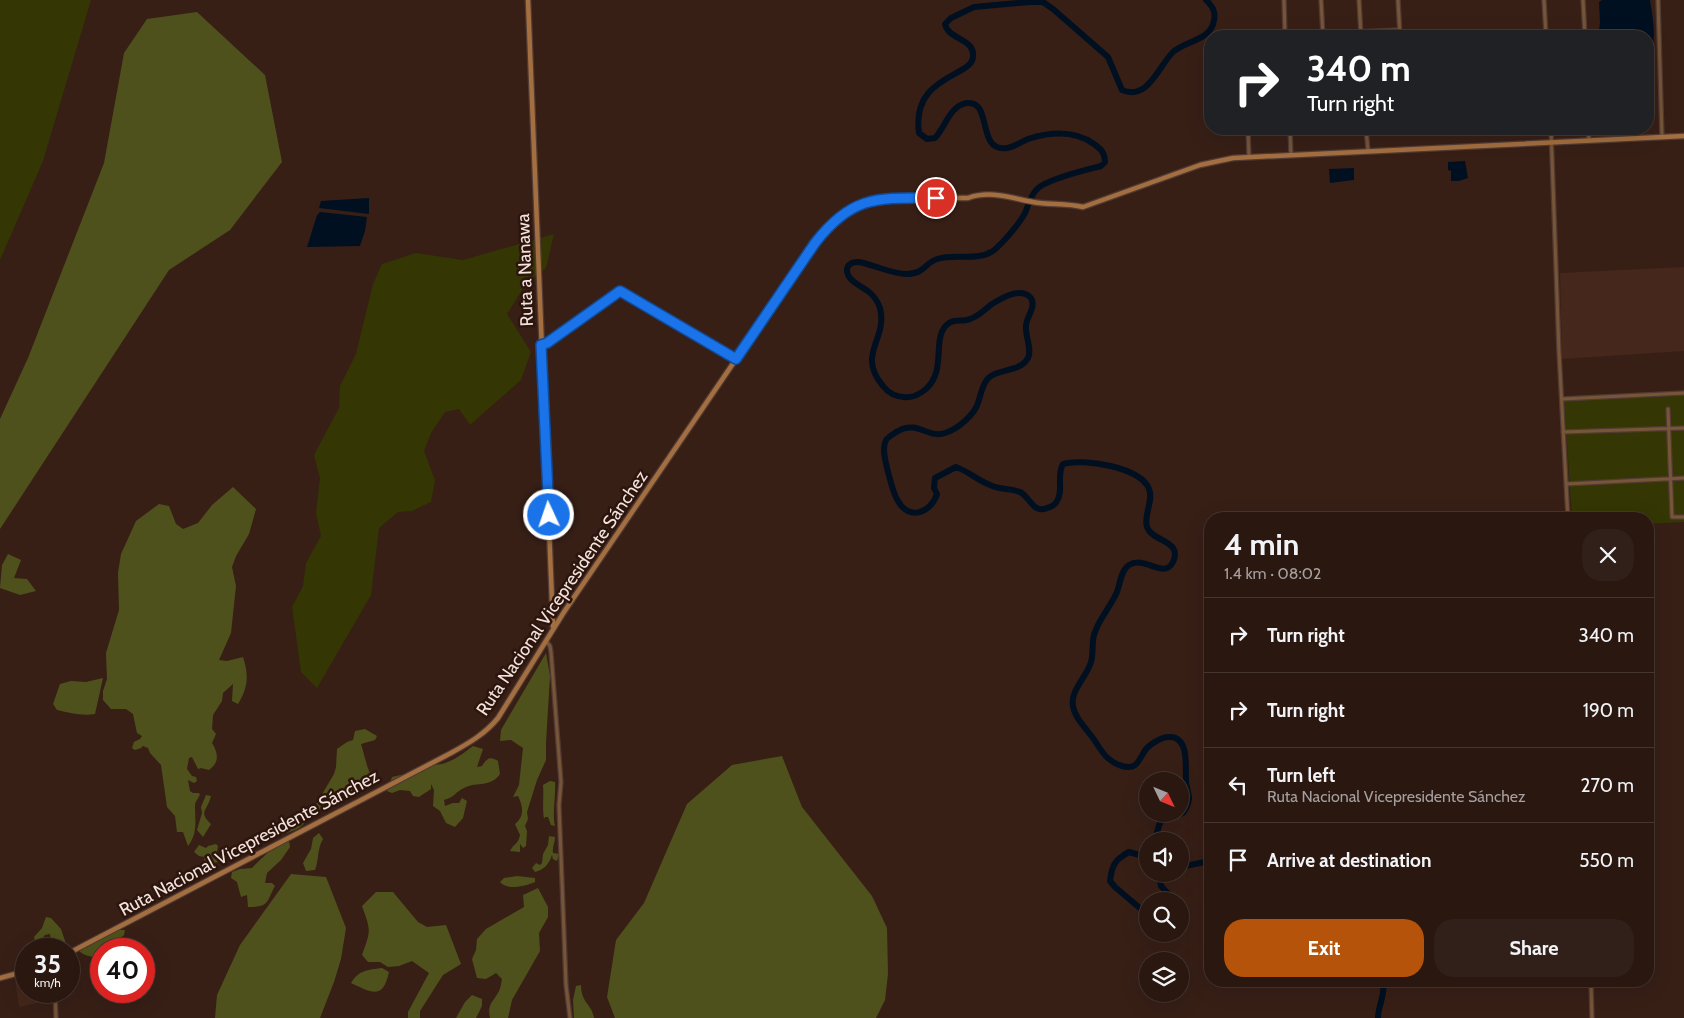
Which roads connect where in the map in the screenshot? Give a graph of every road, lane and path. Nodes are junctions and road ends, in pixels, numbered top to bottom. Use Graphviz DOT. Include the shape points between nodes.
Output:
graph roads {
  1 [pos="528,0"];
  2 [pos="1284,0"];
  3 [pos="1321,0"];
  4 [pos="1359,0"];
  5 [pos="1398,0"];
  6 [pos="1544,0"];
  7 [pos="1583,0"];
  8 [pos="1658,0"];
  9 [pos="1285,30"];
  10 [pos="1323,30"];
  11 [pos="1361,30"];
  12 [pos="1400,30"];
  13 [pos="1546,30"];
  14 [pos="1585,30"];
  15 [pos="1248,135"];
  16 [pos="1290,135"];
  17 [pos="1367,135"];
  18 [pos="1550,135"];
  19 [pos="1589,135"];
  20 [pos="1684,136"];
  21 [pos="1662,137"];
  22 [pos="1589,140"];
  23 [pos="1551,142"];
  24 [pos="1368,150"];
  25 [pos="1291,155"];
  26 [pos="1249,157"];
  27 [pos="541,345"];
  28 [pos="736,359"];
  29 [pos="1684,393"];
  30 [pos="1562,399"];
  31 [pos="1668,409"];
  32 [pos="1684,428"];
  33 [pos="1668,429"];
  34 [pos="1563,432"];
  35 [pos="1671,478"];
  36 [pos="1684,478"];
  37 [pos="1566,484"];
  38 [pos="1568,512"];
  39 [pos="1684,517"];
  40 [pos="553,609"];
  41 [pos="564,612"];
  42 [pos="553,629"];
  43 [pos="546,641"];
  44 [pos="80,947"];
  45 [pos="15,974"];
  46 [pos="0,978"];
  47 [pos="1591,987"];
  48 [pos="55,1003"];
  49 [pos="56,1018"];
  50 [pos="570,1018"];
  51 [pos="1592,1018"];
  1 -- 27 [label="street, Ruta a Nanawa"];
  2 -- 9 [label="street"];
  3 -- 10 [label="street"];
  4 -- 11 [label="street"];
  5 -- 12 [label="street"];
  6 -- 13 [label="street"];
  7 -- 14 [label="street"];
  8 -- 21 [label="street"];
  15 -- 26 [label="street"];
  16 -- 25 [label="street"];
  17 -- 24 [label="street"];
  18 -- 23 [label="street"];
  19 -- 22 [label="street"];
  20 -- 21 [label="street"];
  21 -- 22 [label="street"];
  22 -- 23 [label="street"];
  23 -- 24 [label="street"];
  23 -- 30 [label="street"];
  24 -- 25 [label="street"];
  25 -- 26 [label="street"];
  26 -- 28 [label="street, Ruta Nacional Vicepresidente Sánchez" via="1200,165 1083,207 996,194 968,198 879,200 850,208 827,227"];
  27 -- 28 [label="street" via="620,291"];
  27 -- 40 [label="street, Ruta a Nanawa"];
  28 -- 41 [label="street, Ruta Nacional Vicepresidente Sánchez"];
  29 -- 30 [label="street"];
  30 -- 34 [label="street"];
  31 -- 33 [label="street"];
  32 -- 33 [label="street"];
  33 -- 34 [label="street"];
  33 -- 35 [label="street"];
  34 -- 37 [label="street"];
  35 -- 36 [label="street"];
  35 -- 37 [label="street"];
  35 -- 39 [label="street" via="1672,518"];
  37 -- 38 [label="street"];
  40 -- 41 [label="street" via="557,614"];
  40 -- 42 [label="street, Ruta a Nanawa"];
  41 -- 42 [label="street, Ruta Nacional Vicepresidente Sánchez"];
  42 -- 43 [label="street, Ruta Nacional Vicepresidente Sánchez"];
  43 -- 44 [label="street, Ruta Nacional Vicepresidente Sánchez" via="498,718 476,738"];
  43 -- 50 [label="street" via="551,652 562,782 559,805"];
  45 -- 46 [label="street"];
  47 -- 51 [label="street"];
  48 -- 49 [label="street"];
}
